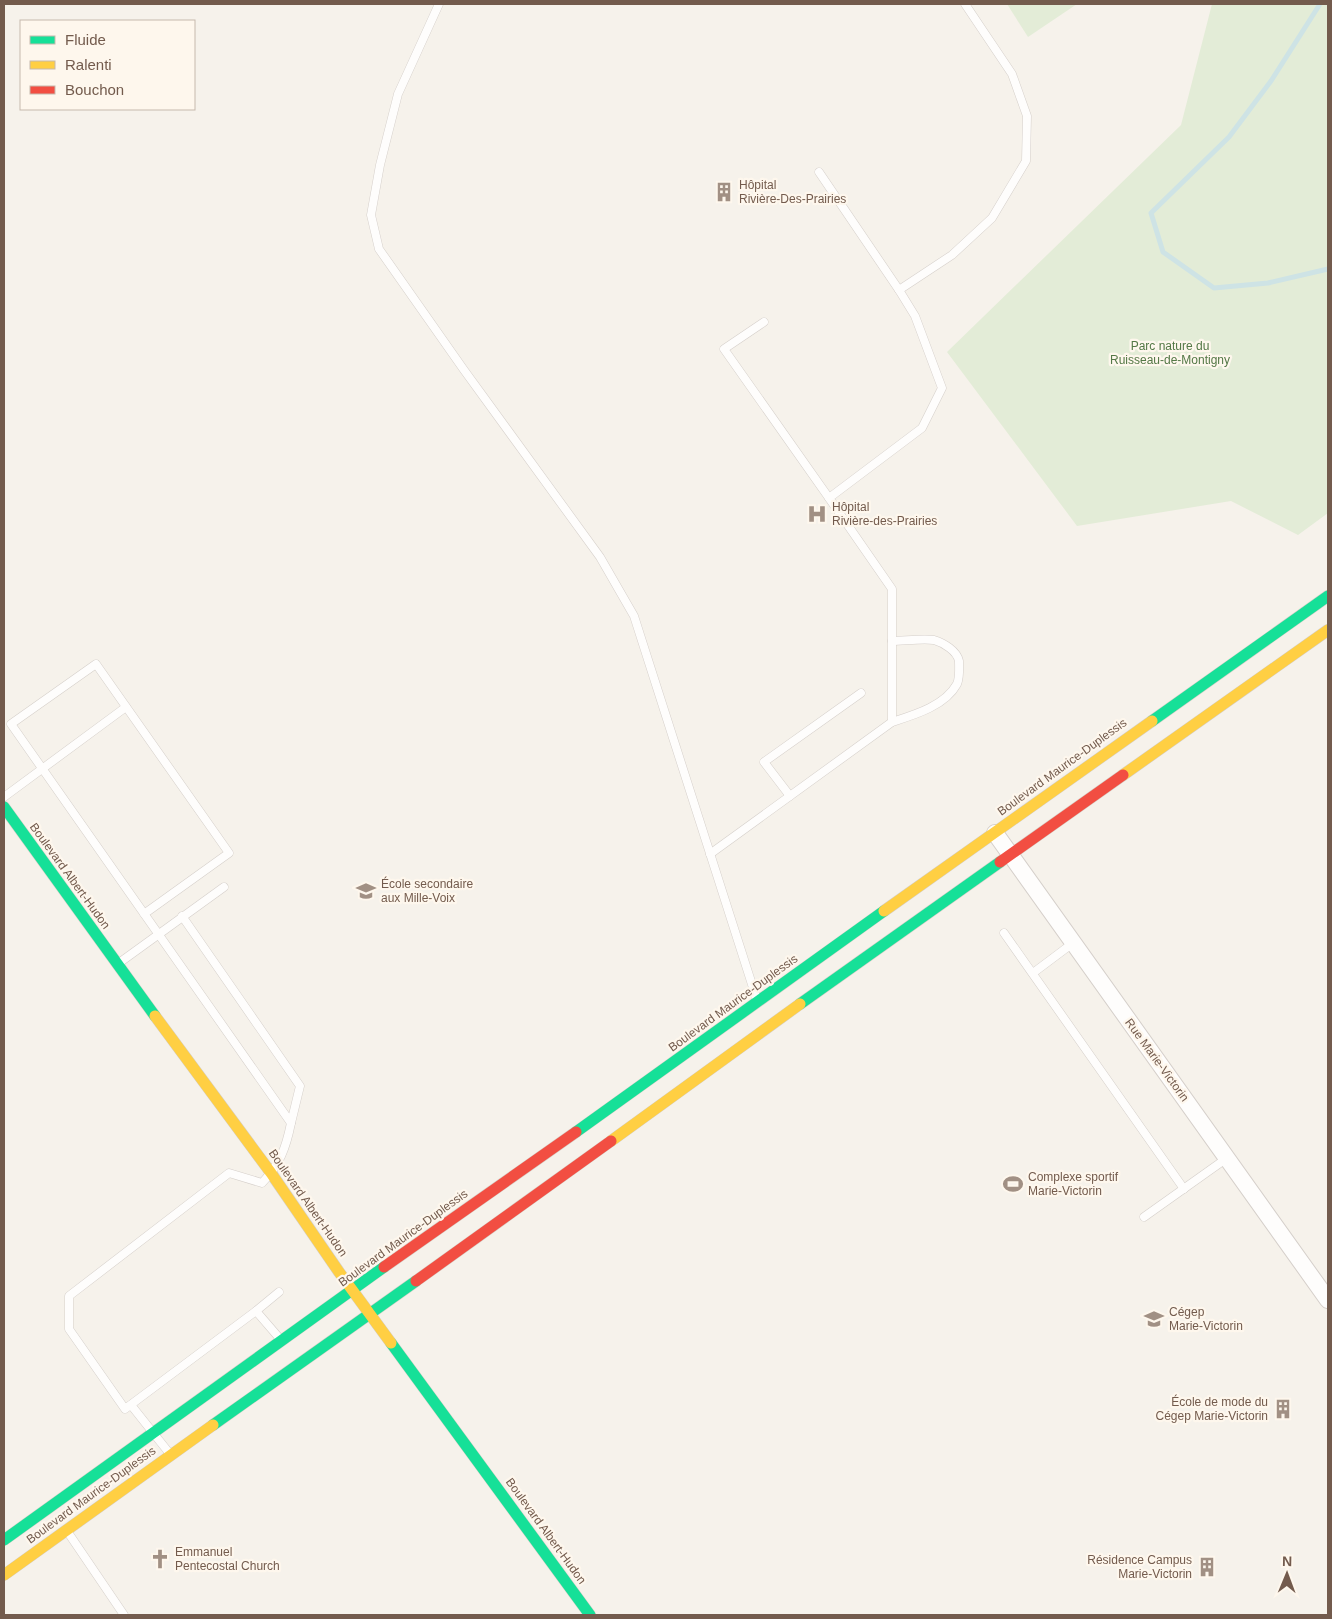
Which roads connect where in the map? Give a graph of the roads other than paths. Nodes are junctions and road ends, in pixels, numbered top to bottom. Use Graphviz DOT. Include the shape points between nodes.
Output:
graph roads {
  1 [pos="438,4"];
  2 [pos="965,4"];
  3 [pos="819,172"];
  4 [pos="899,290"];
  5 [pos="764,322"];
  6 [pos="829,498"];
  7 [pos="1328,596"];
  8 [pos="1328,630"];
  9 [pos="892,641"];
  10 [pos="862,693"];
  11 [pos="126,707"];
  12 [pos="892,722"];
  13 [pos="42,768"];
  14 [pos="790,796"];
  15 [pos="4,797"];
  16 [pos="4,807"];
  17 [pos="995,833"];
  18 [pos="710,854"];
  19 [pos="1011,855"];
  20 [pos="224,887"];
  21 [pos="144,914"];
  22 [pos="182,916"];
  23 [pos="1004,933"];
  24 [pos="159,934"];
  25 [pos="1073,943"];
  26 [pos="117,964"];
  27 [pos="1033,973"];
  28 [pos="757,1001"];
  29 [pos="291,1124"];
  30 [pos="1227,1158"];
  31 [pos="271,1173"];
  32 [pos="1184,1189"];
  33 [pos="1144,1217"];
  34 [pos="1325,1289"];
  35 [pos="353,1290"];
  36 [pos="279,1292"];
  37 [pos="256,1311"];
  38 [pos="369,1312"];
  39 [pos="282,1341"];
  40 [pos="131,1404"];
  41 [pos="154,1432"];
  42 [pos="171,1455"];
  43 [pos="66,1530"];
  44 [pos="4,1540"];
  45 [pos="4,1574"];
  46 [pos="124,1615"];
  47 [pos="590,1615"];
  1 -- 18 [label="lane" via="398,94 380,165 371,215 379,249 600,556 634,616"];
  2 -- 4 [label="lane" via="1012,74 1027,116 1026,161 992,218 952,255"];
  3 -- 4 [label="lane"];
  4 -- 6 [label="lane" via="915,316 942,388 922,428"];
  5 -- 6 [label="lane" via="724,349"];
  6 -- 9 [label="lane" via="892,589"];
  7 -- 17 [label="street, Boulevard Maurice-Duplessis"];
  8 -- 19 [label="street, Boulevard Maurice-Duplessis"];
  9 -- 12 [label="lane"];
  9 -- 12 [label="lane" via="933,640 947,646 958,656 960,671 957,684 945,698 917,714"];
  10 -- 14 [label="lane" via="764,762"];
  11 -- 13 [label="lane"];
  11 -- 13 [label="lane" via="96,664 11,724"];
  11 -- 21 [label="lane" via="229,853"];
  12 -- 14 [label="lane"];
  13 -- 15 [label="lane"];
  13 -- 21 [label="lane"];
  14 -- 18 [label="lane"];
  16 -- 26 [label="street, Boulevard Albert-Hudon"];
  17 -- 19 [label="street, Rue Marie-Victorin"];
  17 -- 28 [label="street, Boulevard Maurice-Duplessis" via="778,991"];
  18 -- 28 [label="lane"];
  19 -- 25 [label="street, Rue Marie-Victorin"];
  19 -- 38 [label="street, Boulevard Maurice-Duplessis" via="789,1007"];
  20 -- 22 [label="lane"];
  21 -- 24 [label="lane"];
  22 -- 24 [label="lane"];
  22 -- 29 [label="lane" via="300,1086"];
  23 -- 27 [label="lane"];
  24 -- 26 [label="lane"];
  24 -- 29 [label="lane"];
  25 -- 27 [label="lane"];
  25 -- 30 [label="street, Rue Marie-Victorin"];
  26 -- 31 [label="street, Boulevard Albert-Hudon"];
  27 -- 32 [label="lane"];
  28 -- 35 [label="street, Boulevard Maurice-Duplessis" via="719,1036"];
  29 -- 31 [label="lane" via="286,1148"];
  30 -- 32 [label="lane"];
  30 -- 34 [label="street, Rue Marie-Victorin"];
  31 -- 35 [label="street, Boulevard Albert-Hudon"];
  31 -- 40 [label="lane" via="262,1183 229,1173 70,1296 69,1329 125,1409"];
  32 -- 33 [label="lane"];
  35 -- 38 [label="street, Boulevard Albert-Hudon"];
  35 -- 39 [label="street, Boulevard Maurice-Duplessis"];
  36 -- 37 [label="lane"];
  37 -- 39 [label="lane"];
  37 -- 40 [label="lane"];
  38 -- 42 [label="street, Boulevard Maurice-Duplessis"];
  38 -- 47 [label="street, Boulevard Albert-Hudon"];
  39 -- 41 [label="street, Boulevard Maurice-Duplessis"];
  40 -- 41 [label="lane, Boulevard Maurice-Duplessis"];
  41 -- 42 [label="lane, Boulevard Maurice-Duplessis"];
  41 -- 44 [label="street, Boulevard Maurice-Duplessis"];
  42 -- 43 [label="street, Boulevard Maurice-Duplessis"];
  43 -- 45 [label="street, Boulevard Maurice-Duplessis"];
  43 -- 46 [label="lane"];
}
